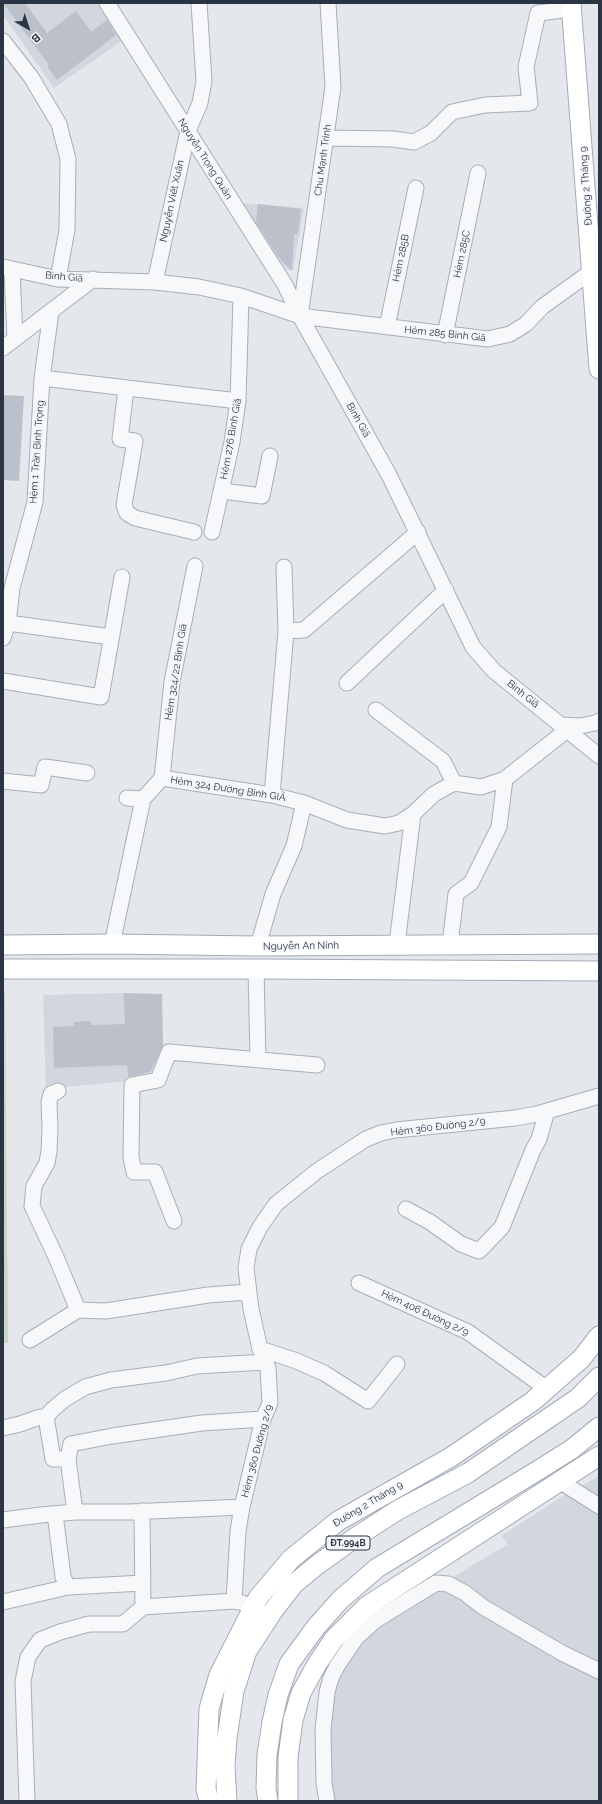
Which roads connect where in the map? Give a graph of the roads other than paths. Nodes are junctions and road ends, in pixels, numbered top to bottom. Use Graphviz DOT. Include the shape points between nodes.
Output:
graph roads {
  1 [pos="107,3"];
  2 [pos="199,3"];
  3 [pos="328,3"];
  4 [pos="572,6"];
  5 [pos="3,41"];
  6 [pos="188,131"];
  7 [pos="326,138"];
  8 [pos="478,173"];
  9 [pos="416,188"];
  10 [pos="596,267"];
  11 [pos="8,268"];
  12 [pos="58,279"];
  13 [pos="93,279"];
  14 [pos="155,282"];
  15 [pos="241,296"];
  16 [pos="51,312"];
  17 [pos="300,316"];
  18 [pos="386,327"];
  19 [pos="445,335"];
  20 [pos="9,344"];
  21 [pos="599,370"];
  22 [pos="42,378"];
  23 [pos="126,389"];
  24 [pos="238,401"];
  25 [pos="270,456"];
  26 [pos="222,491"];
  27 [pos="194,532"];
  28 [pos="212,532"];
  29 [pos="418,532"];
  30 [pos="195,566"];
  31 [pos="284,568"];
  32 [pos="122,576"];
  33 [pos="446,590"];
  34 [pos="8,623"];
  35 [pos="286,631"];
  36 [pos="111,637"];
  37 [pos="3,638"];
  38 [pos="3,681"];
  39 [pos="347,683"];
  40 [pos="376,710"];
  41 [pos="599,721"];
  42 [pos="564,727"];
  43 [pos="599,756"];
  44 [pos="88,773"];
  45 [pos="162,778"];
  46 [pos="505,779"];
  47 [pos="3,781"];
  48 [pos="454,783"];
  49 [pos="272,795"];
  50 [pos="127,798"];
  51 [pos="143,799"];
  52 [pos="304,804"];
  53 [pos="414,814"];
  54 [pos="112,944"];
  55 [pos="397,944"];
  56 [pos="599,944"];
  57 [pos="3,945"];
  58 [pos="450,945"];
  59 [pos="258,946"];
  60 [pos="3,969"];
  61 [pos="256,969"];
  62 [pos="599,971"];
  63 [pos="258,1060"];
  64 [pos="318,1065"];
  65 [pos="58,1091"];
  66 [pos="599,1096"];
  67 [pos="547,1111"];
  68 [pos="406,1209"];
  69 [pos="174,1221"];
  70 [pos="359,1282"];
  71 [pos="248,1292"];
  72 [pos="78,1310"];
  73 [pos="599,1336"];
  74 [pos="30,1340"];
  75 [pos="263,1355"];
  76 [pos="397,1364"];
  77 [pos="599,1377"];
  78 [pos="547,1389"];
  79 [pos="46,1417"];
  80 [pos="263,1419"];
  81 [pos="599,1427"];
  82 [pos="3,1428"];
  83 [pos="599,1456"];
  84 [pos="68,1459"];
  85 [pos="561,1482"];
  86 [pos="599,1506"];
  87 [pos="242,1507"];
  88 [pos="142,1511"];
  89 [pos="75,1512"];
  90 [pos="55,1514"];
  91 [pos="3,1520"];
  92 [pos="143,1583"];
  93 [pos="68,1587"];
  94 [pos="234,1601"];
  95 [pos="3,1602"];
  96 [pos="254,1605"];
  97 [pos="143,1607"];
  98 [pos="599,1671"];
  99 [pos="27,1801"];
  100 [pos="209,1801"];
  101 [pos="227,1801"];
  102 [pos="268,1801"];
  103 [pos="288,1801"];
  104 [pos="327,1801"];
  1 -- 6 [label="street, Nguyễn Trọng Quản"];
  2 -- 6 [label="street, Nguyễn Viết Xuân" via="204,81 200,103"];
  3 -- 7 [label="street, Chu Mạnh Trinh" via="333,87"];
  4 -- 7 [label="street" via="538,13 526,67 530,103 485,105 452,112 431,133 414,142 393,139"];
  4 -- 10 [label="main road, Đường 2 Tháng 9"];
  5 -- 12 [label="street" via="31,78 59,124 68,159 67,230"];
  6 -- 14 [label="street, Nguyễn Viết Xuân"];
  6 -- 17 [label="street, Nguyễn Trọng Quản" via="285,286"];
  7 -- 17 [label="street, Chu Mạnh Trinh"];
  8 -- 19 [label="street, Hẻm 285C"];
  9 -- 18 [label="street, Hẻm 285B"];
  10 -- 19 [label="street, Hẻm 285 Bình Giã" via="510,334 488,339"];
  10 -- 21 [label="main road, Đường 2 Tháng 9"];
  11 -- 12 [label="street, Bình Giã"];
  11 -- 20 [label="street"];
  12 -- 13 [label="street, Bình Giã"];
  13 -- 14 [label="street, Bình Giã"];
  13 -- 16 [label="street"];
  14 -- 15 [label="street, Bình Giã" via="199,287"];
  15 -- 17 [label="street, Bình Giã"];
  15 -- 24 [label="street, Hẻm 276 Bình Giã"];
  16 -- 20 [label="street"];
  16 -- 22 [label="street, Hẻm 1 Trần Bình Trọng"];
  17 -- 18 [label="street, Hẻm 285 Bình Giã"];
  17 -- 29 [label="street, Bình Giã"];
  18 -- 19 [label="street, Hẻm 285 Bình Giã"];
  22 -- 23 [label="street"];
  22 -- 34 [label="street, Hẻm 1 Trần Bình Trọng" via="34,502 12,588"];
  23 -- 24 [label="street"];
  23 -- 27 [label="street" via="120,439 135,441 124,505 128,513 135,518"];
  24 -- 26 [label="street, Hẻm 276 Bình Giã"];
  25 -- 26 [label="street" via="262,496"];
  26 -- 28 [label="street, Hẻm 276 Bình Giã"];
  29 -- 33 [label="street, Bình Giã"];
  29 -- 35 [label="street" via="304,630"];
  30 -- 45 [label="street, Hẻm 324/22 Bình Giã" via="172,682"];
  31 -- 35 [label="street"];
  32 -- 36 [label="street"];
  33 -- 39 [label="street"];
  33 -- 42 [label="street, Bình Giã" via="473,647 494,671"];
  34 -- 36 [label="street"];
  34 -- 37 [label="street, Hẻm 1 Trần Bình Trọng"];
  35 -- 49 [label="street"];
  36 -- 38 [label="street" via="101,697"];
  40 -- 48 [label="street" via="443,761"];
  41 -- 42 [label="street"];
  42 -- 43 [label="street, Bình Giã"];
  42 -- 46 [label="street"];
  44 -- 47 [label="street" via="45,767 41,784"];
  45 -- 49 [label="street, Hẻm 324 Đường Binh GIÃ"];
  45 -- 51 [label="street, Hẻm 324 Đường Binh GIÃ"];
  46 -- 48 [label="street" via="481,787"];
  46 -- 58 [label="street" via="500,827 471,883 456,894"];
  48 -- 53 [label="street, Hẻm 324 Đường Binh GIÃ" via="434,794"];
  49 -- 52 [label="street, Hẻm 324 Đường Binh GIÃ"];
  50 -- 51 [label="street"];
  51 -- 54 [label="street"];
  52 -- 53 [label="street, Hẻm 324 Đường Binh GIÃ" via="347,820 385,826 399,823"];
  52 -- 59 [label="street" via="294,846 273,894"];
  53 -- 55 [label="street"];
  54 -- 57 [label="main road, Nguyễn An Ninh"];
  54 -- 59 [label="main road, Nguyễn An Ninh"];
  55 -- 58 [label="main road, Nguyễn An Ninh"];
  55 -- 59 [label="main road, Nguyễn An Ninh"];
  56 -- 58 [label="main road, Nguyễn An Ninh"];
  60 -- 61 [label="main road"];
  61 -- 62 [label="main road"];
  61 -- 63 [label="street"];
  63 -- 64 [label="street"];
  63 -- 69 [label="street" via="169,1052 158,1080 132,1085 131,1157 134,1172 155,1172"];
  65 -- 72 [label="street" via="51,1094 48,1102 49,1151 47,1163 34,1186 32,1206"];
  66 -- 67 [label="street, Hẻm 360 Đường 2/9"];
  67 -- 68 [label="street" via="539,1139 502,1227 478,1251 461,1244"];
  67 -- 71 [label="street, Hẻm 360 Đường 2/9" via="515,1118 396,1130 366,1139 317,1171 276,1204 249,1249 246,1268"];
  70 -- 78 [label="street, Hẻm 406 Đường 2/9" via="468,1332"];
  71 -- 72 [label="street" via="203,1296 106,1311"];
  71 -- 75 [label="street, Hẻm 360 Đường 2/9"];
  72 -- 74 [label="street"];
  73 -- 78 [label="main road, Đường 2 Tháng 9 / ĐT.994B" via="581,1359"];
  75 -- 76 [label="street" via="294,1360 324,1373 368,1401"];
  75 -- 79 [label="street" via="112,1380 85,1387 65,1399"];
  75 -- 80 [label="street, Hẻm 360 Đường 2/9" via="268,1368 270,1402"];
  77 -- 101 [label="main road, ĐT.994B" via="578,1398 468,1473 398,1510 356,1537 294,1584 272,1611 247,1651 234,1691 225,1766"];
  78 -- 96 [label="main road, Đường 2 Tháng 9 / ĐT.994B" via="451,1457 338,1521 291,1559"];
  79 -- 82 [label="street"];
  79 -- 84 [label="street" via="53,1459"];
  80 -- 84 [label="street" via="202,1424 71,1444"];
  80 -- 87 [label="street, Hẻm 360 Đường 2/9"];
  81 -- 102 [label="main road" via="572,1449 377,1568 340,1600 316,1626 289,1664 278,1695 267,1755"];
  83 -- 85 [label="main road"];
  84 -- 89 [label="street"];
  85 -- 86 [label="street"];
  85 -- 103 [label="main road" via="367,1606 334,1639 302,1692 293,1720 288,1757"];
  87 -- 88 [label="street"];
  87 -- 94 [label="street, Hẻm 360 Đường 2/9"];
  88 -- 89 [label="street"];
  88 -- 92 [label="street"];
  89 -- 90 [label="street"];
  90 -- 91 [label="street"];
  90 -- 93 [label="street" via="63,1577"];
  92 -- 93 [label="street"];
  92 -- 97 [label="street"];
  93 -- 95 [label="street"];
  94 -- 96 [label="street"];
  94 -- 97 [label="street"];
  96 -- 100 [label="main road, Đường 2 Tháng 9 / ĐT.994B" via="219,1675 209,1709 206,1789"];
  97 -- 99 [label="street" via="123,1624 89,1624 40,1640 28,1657 23,1681"];
  98 -- 104 [label="street" via="562,1653 483,1607 465,1593 448,1584 436,1583 376,1620 356,1638 337,1666 327,1692 323,1730"];
}
